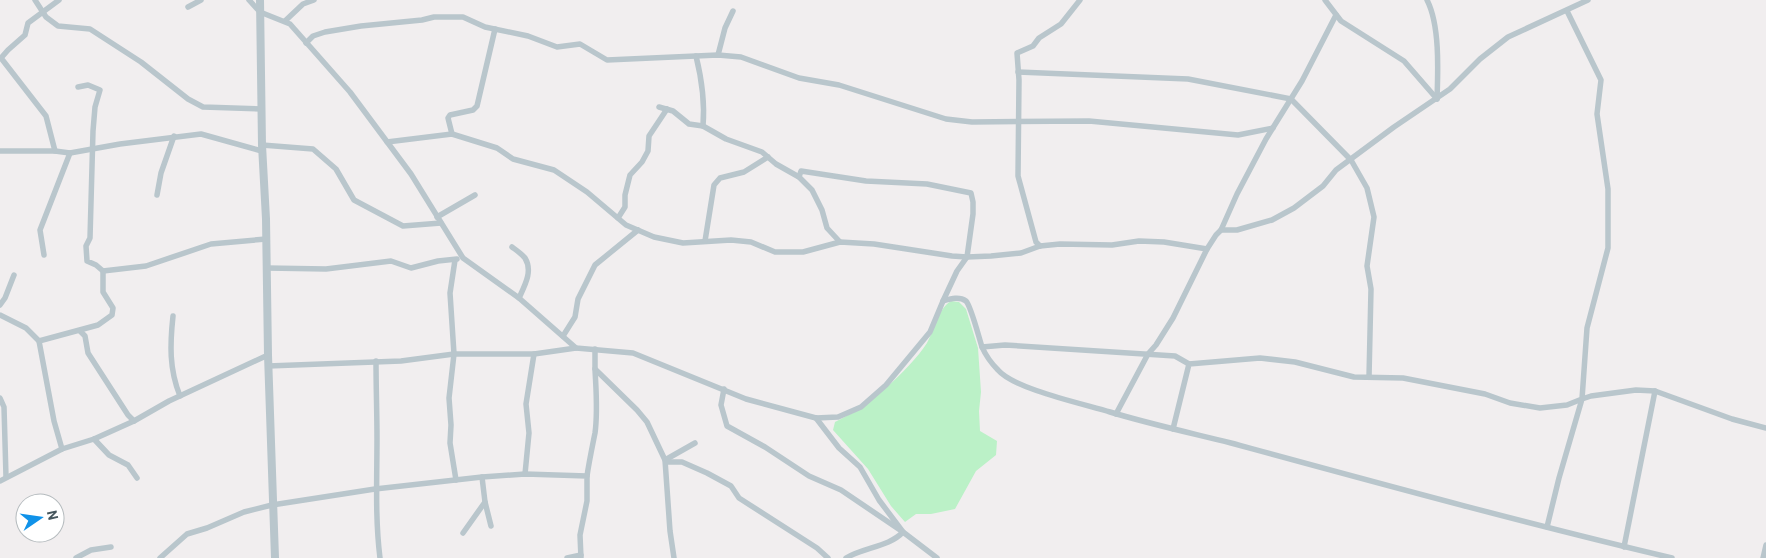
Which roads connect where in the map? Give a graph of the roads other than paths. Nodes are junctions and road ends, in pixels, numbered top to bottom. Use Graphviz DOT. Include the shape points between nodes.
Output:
graph roads {
  1 [pos="34,0"];
  2 [pos="59,0"];
  3 [pos="201,0"];
  4 [pos="249,0"];
  5 [pos="260,0"];
  6 [pos="314,0"];
  7 [pos="1080,0"];
  8 [pos="1325,0"];
  9 [pos="1427,0"];
  10 [pos="1588,0"];
  11 [pos="188,7"];
  12 [pos="733,11"];
  13 [pos="1567,11"];
  14 [pos="260,12"];
  15 [pos="43,13"];
  16 [pos="1336,15"];
  17 [pos="285,21"];
  18 [pos="495,29"];
  19 [pos="306,43"];
  20 [pos="718,55"];
  21 [pos="696,56"];
  22 [pos="1,58"];
  23 [pos="1018,72"];
  24 [pos="78,87"];
  25 [pos="1291,99"];
  26 [pos="1437,99"];
  27 [pos="659,107"];
  28 [pos="262,109"];
  29 [pos="667,109"];
  30 [pos="1018,121"];
  31 [pos="703,126"];
  32 [pos="1273,128"];
  33 [pos="452,134"];
  34 [pos="174,136"];
  35 [pos="388,142"];
  36 [pos="262,148"];
  37 [pos="93,149"];
  38 [pos="55,150"];
  39 [pos="0,151"];
  40 [pos="70,153"];
  41 [pos="768,157"];
  42 [pos="1351,160"];
  43 [pos="799,177"];
  44 [pos="157,195"];
  45 [pos="475,195"];
  46 [pos="618,218"];
  47 [pos="439,220"];
  48 [pos="638,230"];
  49 [pos="1221,230"];
  50 [pos="266,239"];
  51 [pos="705,241"];
  52 [pos="840,242"];
  53 [pos="1040,246"];
  54 [pos="512,247"];
  55 [pos="1207,250"];
  56 [pos="44,255"];
  57 [pos="967,257"];
  58 [pos="463,258"];
  59 [pos="455,260"];
  60 [pos="266,268"];
  61 [pos="103,271"];
  62 [pos="14,275"];
  63 [pos="520,298"];
  64 [pos="943,301"];
  65 [pos="0,305"];
  66 [pos="0,315"];
  67 [pos="173,316"];
  68 [pos="80,331"];
  69 [pos="563,336"];
  70 [pos="39,341"];
  71 [pos="982,347"];
  72 [pos="576,348"];
  73 [pos="595,348"];
  74 [pos="454,354"];
  75 [pos="534,354"];
  76 [pos="1148,354"];
  77 [pos="268,355"];
  78 [pos="376,361"];
  79 [pos="1189,364"];
  80 [pos="268,366"];
  81 [pos="595,369"];
  82 [pos="1369,377"];
  83 [pos="724,390"];
  84 [pos="1654,391"];
  85 [pos="180,396"];
  86 [pos="0,398"];
  87 [pos="1582,399"];
  88 [pos="1116,414"];
  89 [pos="816,418"];
  90 [pos="134,421"];
  91 [pos="1766,428"];
  92 [pos="1173,429"];
  93 [pos="94,440"];
  94 [pos="695,443"];
  95 [pos="62,450"];
  96 [pos="665,461"];
  97 [pos="525,474"];
  98 [pos="587,476"];
  99 [pos="6,477"];
  100 [pos="482,477"];
  101 [pos="137,478"];
  102 [pos="456,480"];
  103 [pos="0,481"];
  104 [pos="375,489"];
  105 [pos="485,502"];
  106 [pos="272,505"];
  107 [pos="491,526"];
  108 [pos="1546,528"];
  109 [pos="903,532"];
  110 [pos="463,533"];
  111 [pos="1766,545"];
  112 [pos="111,547"];
  113 [pos="1624,547"];
  114 [pos="581,556"];
  115 [pos="76,558"];
  116 [pos="160,558"];
  117 [pos="275,558"];
  118 [pos="380,558"];
  119 [pos="567,558"];
  120 [pos="674,558"];
  121 [pos="828,558"];
  122 [pos="846,558"];
  123 [pos="938,558"];
  124 [pos="1672,558"];
  125 [pos="1763,558"];
  1 -- 15 [label="street"];
  2 -- 15 [label="street"];
  3 -- 11 [label="street"];
  4 -- 14 [label="street"];
  5 -- 14 [label="street"];
  6 -- 17 [label="street" via="303,4"];
  7 -- 23 [label="street" via="1061,24 1039,38 1033,46 1016,53"];
  8 -- 16 [label="street"];
  9 -- 26 [label="street" via="1436,33"];
  10 -- 13 [label="street"];
  12 -- 20 [label="street"];
  13 -- 26 [label="street" via="1508,37"];
  13 -- 87 [label="street" via="1601,80 1597,114 1608,189 1608,248 1587,328"];
  14 -- 17 [label="street"];
  14 -- 28 [label="street"];
  15 -- 22 [label="street" via="28,24 25,35"];
  15 -- 28 [label="street" via="58,26 90,29 203,107"];
  16 -- 25 [label="street"];
  16 -- 26 [label="street" via="1404,61"];
  17 -- 19 [label="street"];
  18 -- 19 [label="street" via="463,17 434,17 325,32 313,36"];
  18 -- 21 [label="street" via="557,47 580,44 607,60"];
  18 -- 33 [label="street" via="477,106 473,110 450,115"];
  19 -- 35 [label="street" via="350,92"];
  20 -- 21 [label="street"];
  20 -- 30 [label="street" via="741,57 799,78 839,85 946,119"];
  21 -- 31 [label="street" via="702,80"];
  22 -- 38 [label="street" via="46,116"];
  23 -- 25 [label="street" via="1188,79"];
  23 -- 30 [label="street"];
  24 -- 37 [label="street" via="88,85 100,90 95,108"];
  25 -- 32 [label="street"];
  25 -- 42 [label="street"];
  26 -- 42 [label="street"];
  27 -- 29 [label="street"];
  28 -- 36 [label="street"];
  29 -- 31 [label="street" via="689,124"];
  29 -- 46 [label="street" via="649,136 648,151 642,162 630,176 625,207"];
  30 -- 32 [label="street" via="1089,122 1238,135"];
  30 -- 53 [label="street" via="1018,176 1036,242"];
  31 -- 41 [label="street" via="716,135"];
  32 -- 49 [label="street"];
  33 -- 35 [label="street"];
  33 -- 46 [label="street" via="498,148 513,159 554,170"];
  34 -- 36 [label="street" via="201,134"];
  34 -- 37 [label="street"];
  34 -- 44 [label="street"];
  35 -- 47 [label="street"];
  36 -- 47 [label="street" via="313,149 336,169 354,200 403,226"];
  36 -- 50 [label="street"];
  37 -- 40 [label="street"];
  37 -- 61 [label="street" via="90,238 86,256 87,261"];
  38 -- 39 [label="street"];
  38 -- 40 [label="street"];
  40 -- 56 [label="street" via="40,230"];
  41 -- 43 [label="street"];
  41 -- 51 [label="street" via="744,172 720,178 714,184"];
  42 -- 49 [label="street" via="1336,170 1314,194 1272,220 1237,230"];
  42 -- 82 [label="street" via="1367,188 1374,217 1367,266 1371,289"];
  43 -- 52 [label="street" via="812,190 827,228"];
  43 -- 57 [label="street" via="802,171 866,181 927,184 971,193 973,214"];
  45 -- 47 [label="street"];
  46 -- 48 [label="street"];
  47 -- 58 [label="street"];
  48 -- 51 [label="street" via="654,238 683,243"];
  48 -- 69 [label="street" via="595,265 578,299 575,317"];
  49 -- 55 [label="street"];
  50 -- 60 [label="street"];
  50 -- 61 [label="street" via="212,244 146,266"];
  51 -- 52 [label="street" via="751,242 775,252 803,252"];
  52 -- 57 [label="street"];
  53 -- 55 [label="street" via="1112,245 1139,241"];
  53 -- 57 [label="street" via="1021,253"];
  54 -- 63 [label="street" via="525,258 528,270"];
  55 -- 76 [label="street" via="1173,318"];
  57 -- 64 [label="street"];
  58 -- 59 [label="street"];
  58 -- 63 [label="street"];
  59 -- 60 [label="street" via="411,268 392,262 326,269"];
  59 -- 74 [label="street" via="450,293"];
  60 -- 77 [label="street"];
  61 -- 68 [label="street" via="103,292 113,308 112,315 98,325"];
  62 -- 65 [label="street"];
  63 -- 69 [label="street"];
  64 -- 71 [label="street" via="952,298 966,301"];
  64 -- 89 [label="street" via="930,332 886,385 861,407 838,417"];
  66 -- 70 [label="street" via="26,328"];
  67 -- 85 [label="street" via="170,344"];
  68 -- 70 [label="street"];
  68 -- 90 [label="street" via="85,336 88,353"];
  69 -- 72 [label="street"];
  70 -- 95 [label="street"];
  71 -- 76 [label="street" via="1005,345"];
  71 -- 88 [label="street" via="1000,373 1018,384"];
  72 -- 73 [label="street"];
  72 -- 75 [label="street"];
  73 -- 81 [label="street"];
  73 -- 83 [label="street" via="633,354"];
  74 -- 75 [label="street"];
  74 -- 78 [label="street"];
  74 -- 102 [label="street" via="449,398 450,443"];
  75 -- 97 [label="street" via="526,404 529,433"];
  76 -- 79 [label="street" via="1175,356"];
  76 -- 88 [label="street"];
  77 -- 80 [label="street"];
  77 -- 85 [label="street"];
  78 -- 80 [label="street"];
  78 -- 104 [label="street"];
  79 -- 82 [label="street" via="1260,358 1295,362 1354,377"];
  79 -- 92 [label="street"];
  80 -- 106 [label="street"];
  81 -- 96 [label="street" via="647,422"];
  81 -- 98 [label="street" via="596,418"];
  82 -- 87 [label="street" via="1403,378 1540,408 1567,405"];
  83 -- 89 [label="street"];
  83 -- 109 [label="street" via="721,406 726,426 809,476 841,490"];
  84 -- 87 [label="street" via="1636,390"];
  84 -- 91 [label="street"];
  84 -- 113 [label="street"];
  85 -- 90 [label="street"];
  86 -- 99 [label="street" via="4,408"];
  87 -- 108 [label="street"];
  88 -- 92 [label="street"];
  89 -- 109 [label="street" via="839,448 860,467"];
  90 -- 93 [label="street"];
  92 -- 108 [label="street"];
  93 -- 95 [label="street"];
  93 -- 101 [label="street" via="109,455 128,465"];
  94 -- 96 [label="street"];
  95 -- 99 [label="street"];
  96 -- 120 [label="street"];
  96 -- 121 [label="street" via="682,462 731,486 740,498"];
  97 -- 98 [label="street"];
  97 -- 100 [label="street"];
  98 -- 114 [label="street" via="587,501 580,535"];
  99 -- 103 [label="street"];
  100 -- 102 [label="street"];
  100 -- 105 [label="street"];
  102 -- 104 [label="street"];
  104 -- 106 [label="street"];
  104 -- 118 [label="street"];
  105 -- 107 [label="street"];
  105 -- 110 [label="street"];
  106 -- 116 [label="street" via="187,534"];
  106 -- 117 [label="street"];
  108 -- 113 [label="street"];
  109 -- 122 [label="street" via="897,538"];
  109 -- 123 [label="street"];
  111 -- 125 [label="street"];
  112 -- 115 [label="street" via="91,550"];
  113 -- 124 [label="street"];
  114 -- 119 [label="street"];
}
